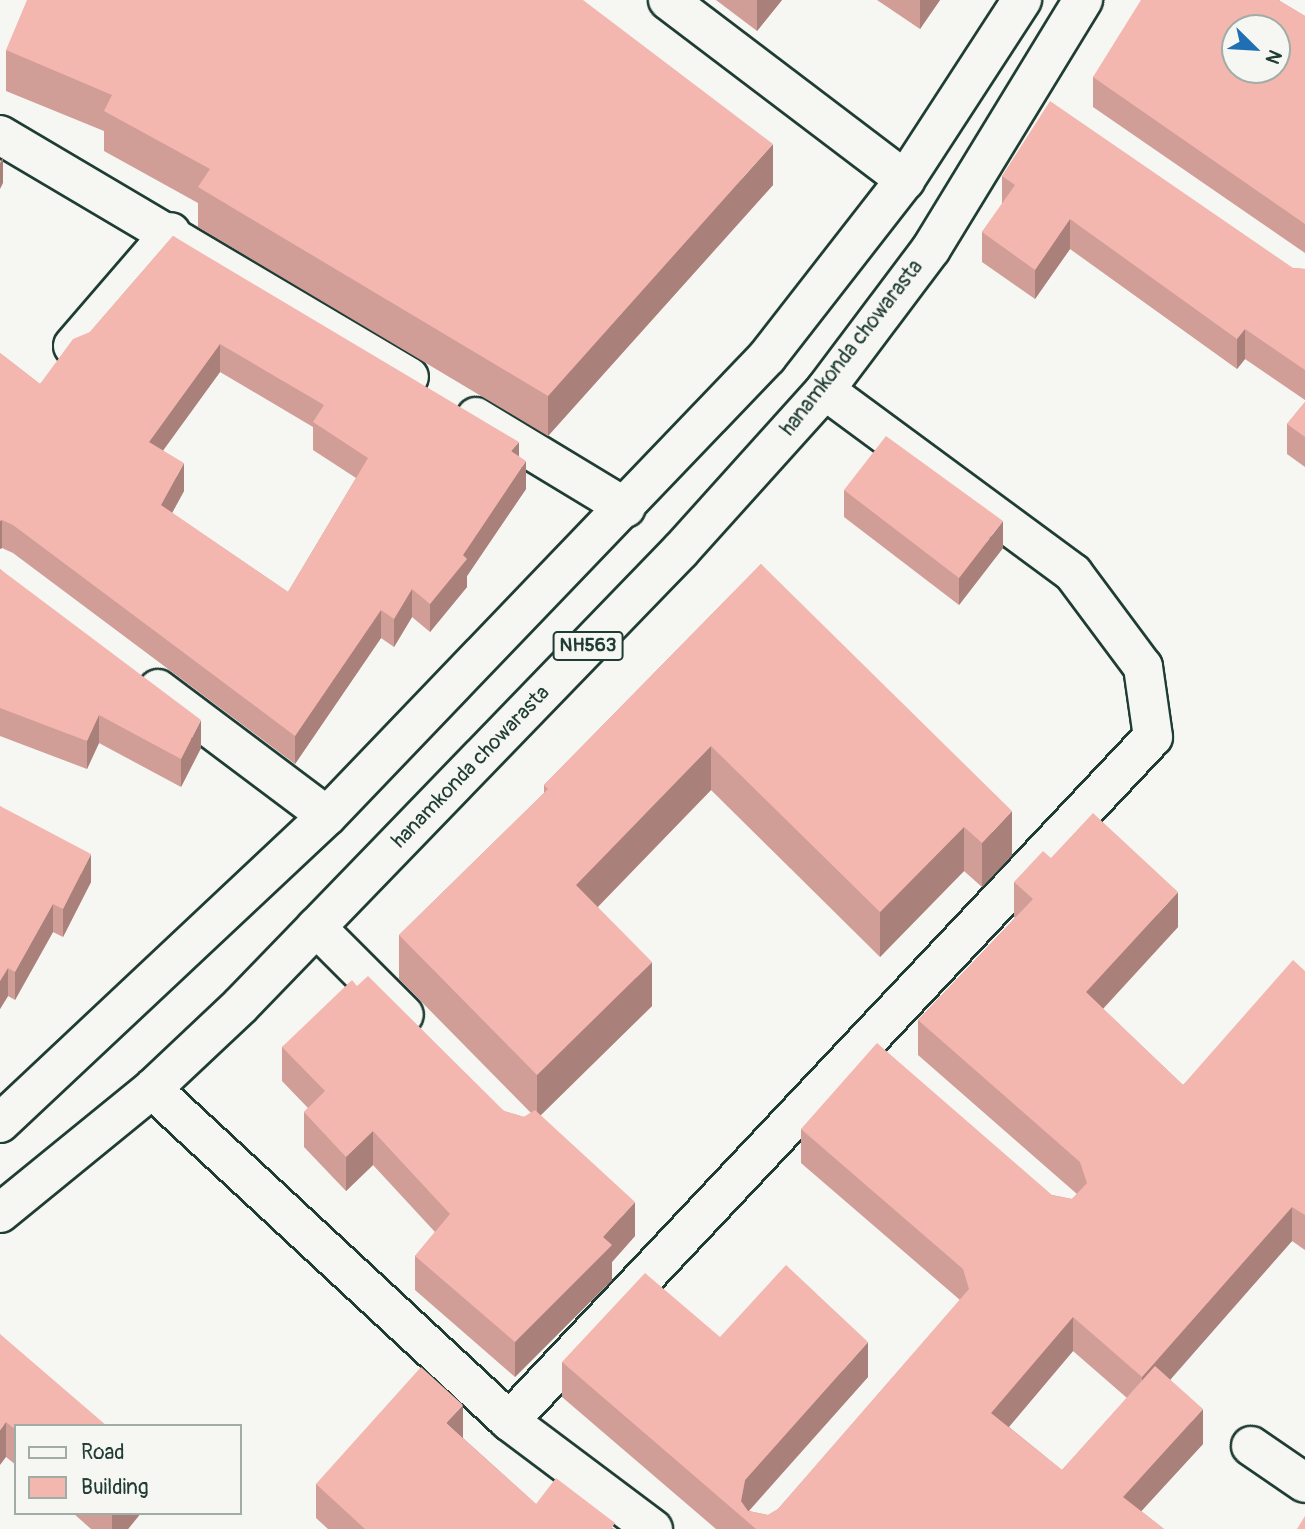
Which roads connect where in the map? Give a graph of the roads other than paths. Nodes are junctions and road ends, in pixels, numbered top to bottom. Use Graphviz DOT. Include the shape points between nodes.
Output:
graph roads {
  1 [pos="668,0"];
  2 [pos="1022,0"];
  3 [pos="1083,0"];
  4 [pos="1297,0"];
  5 [pos="1305,5"];
  6 [pos="1030,90"];
  7 [pos="1064,113"];
  8 [pos="0,135"];
  9 [pos="905,180"];
  10 [pos="171,232"];
  11 [pos="72,346"];
  12 [pos="825,390"];
  13 [pos="626,508"];
  14 [pos="131,668"];
  15 [pos="327,816"];
  16 [pos="316,928"];
  17 [pos="867,1040"];
  18 [pos="432,1043"];
  19 [pos="899,1068"];
  20 [pos="152,1089"];
  21 [pos="0,1124"];
  22 [pos="0,1213"];
  23 [pos="509,1421"];
  24 [pos="1251,1446"];
  25 [pos="1305,1483"];
  26 [pos="653,1529"];
  1 -- 9 [label="main road"];
  2 -- 9 [label="main road, NH563"];
  3 -- 6 [label="main road, hanamkonda chowarasta / NH563"];
  4 -- 5 [label="main road"];
  6 -- 7 [label="main road"];
  6 -- 12 [label="main road, hanamkonda chowarasta / NH563" via="931,249"];
  8 -- 10 [label="main road"];
  9 -- 13 [label="main road, NH563" via="767,358"];
  10 -- 11 [label="main road"];
  10 -- 13 [label="main road"];
  12 -- 16 [label="main road, hanamkonda chowarasta / NH563" via="681,550"];
  12 -- 17 [label="main road" via="1073,573 1143,667 1153,737"];
  13 -- 15 [label="main road, NH563"];
  14 -- 15 [label="main road"];
  15 -- 21 [label="main road, NH563"];
  16 -- 18 [label="main road"];
  16 -- 20 [label="main road, hanamkonda chowarasta / NH563"];
  17 -- 19 [label="main road"];
  17 -- 23 [label="main road"];
  20 -- 22 [label="main road, hanamkonda chowarasta / NH563"];
  20 -- 23 [label="main road"];
  23 -- 26 [label="main road"];
  24 -- 25 [label="main road"];
}
